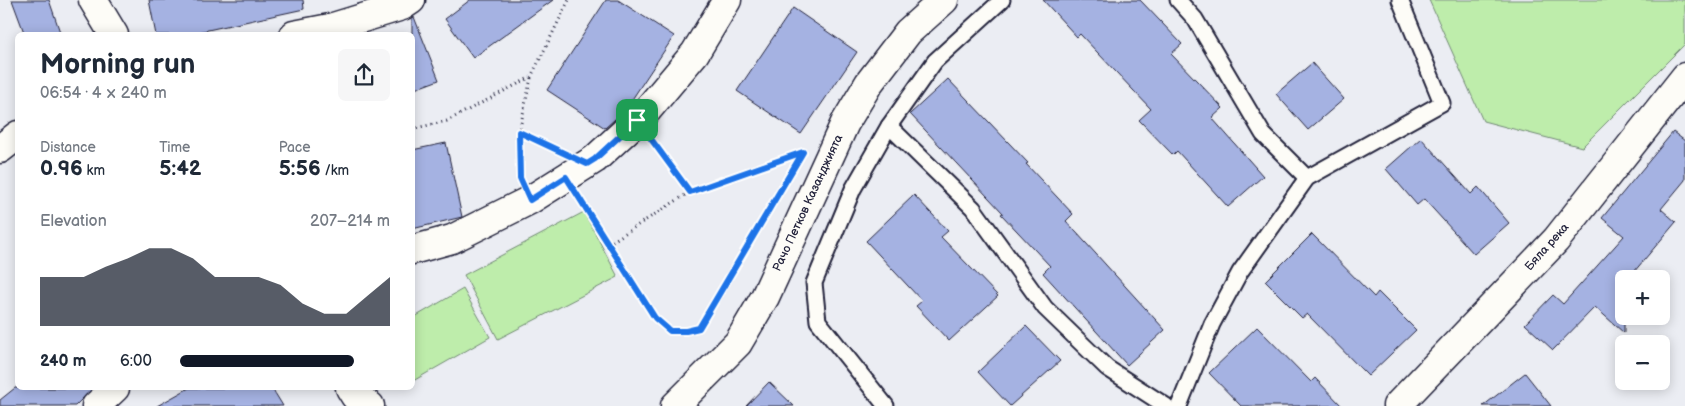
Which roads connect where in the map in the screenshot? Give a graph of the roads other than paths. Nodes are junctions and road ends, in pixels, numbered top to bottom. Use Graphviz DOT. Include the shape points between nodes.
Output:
graph roads {
  1 [pos="93,0"];
  2 [pos="410,0"];
  3 [pos="727,0"];
  4 [pos="944,0"];
  5 [pos="1002,0"];
  6 [pos="1178,0"];
  7 [pos="1400,0"];
  8 [pos="112,32"];
  9 [pos="309,32"];
  10 [pos="1685,77"];
  11 [pos="888,126"];
  12 [pos="15,137"];
  13 [pos="0,148"];
  14 [pos="1307,178"];
  15 [pos="415,249"];
  16 [pos="114,390"];
  17 [pos="351,390"];
  18 [pos="96,406"];
  19 [pos="370,406"];
  20 [pos="675,406"];
  21 [pos="886,406"];
  22 [pos="1166,406"];
  23 [pos="1180,406"];
  24 [pos="1397,406"];
  1 -- 8 [label="street"];
  2 -- 9 [label="street" via="402,6"];
  3 -- 15 [label="street" via="695,53 637,120 595,159 530,200 452,239"];
  4 -- 20 [label="street, Рачо Петков Казанджията" via="908,32 845,122 765,297 738,343"];
  5 -- 11 [label="lane" via="936,60"];
  6 -- 14 [label="lane" via="1195,18 1264,134"];
  7 -- 14 [label="lane" via="1442,103"];
  10 -- 24 [label="street, Бяла река" via="1556,240"];
  11 -- 21 [label="lane" via="853,189 814,283 818,321"];
  11 -- 22 [label="lane" via="973,208 1045,308 1107,368"];
  12 -- 13 [label="street"];
  14 -- 23 [label="lane" via="1240,272 1212,324"];
  16 -- 18 [label="street"];
  17 -- 19 [label="street"];
}
